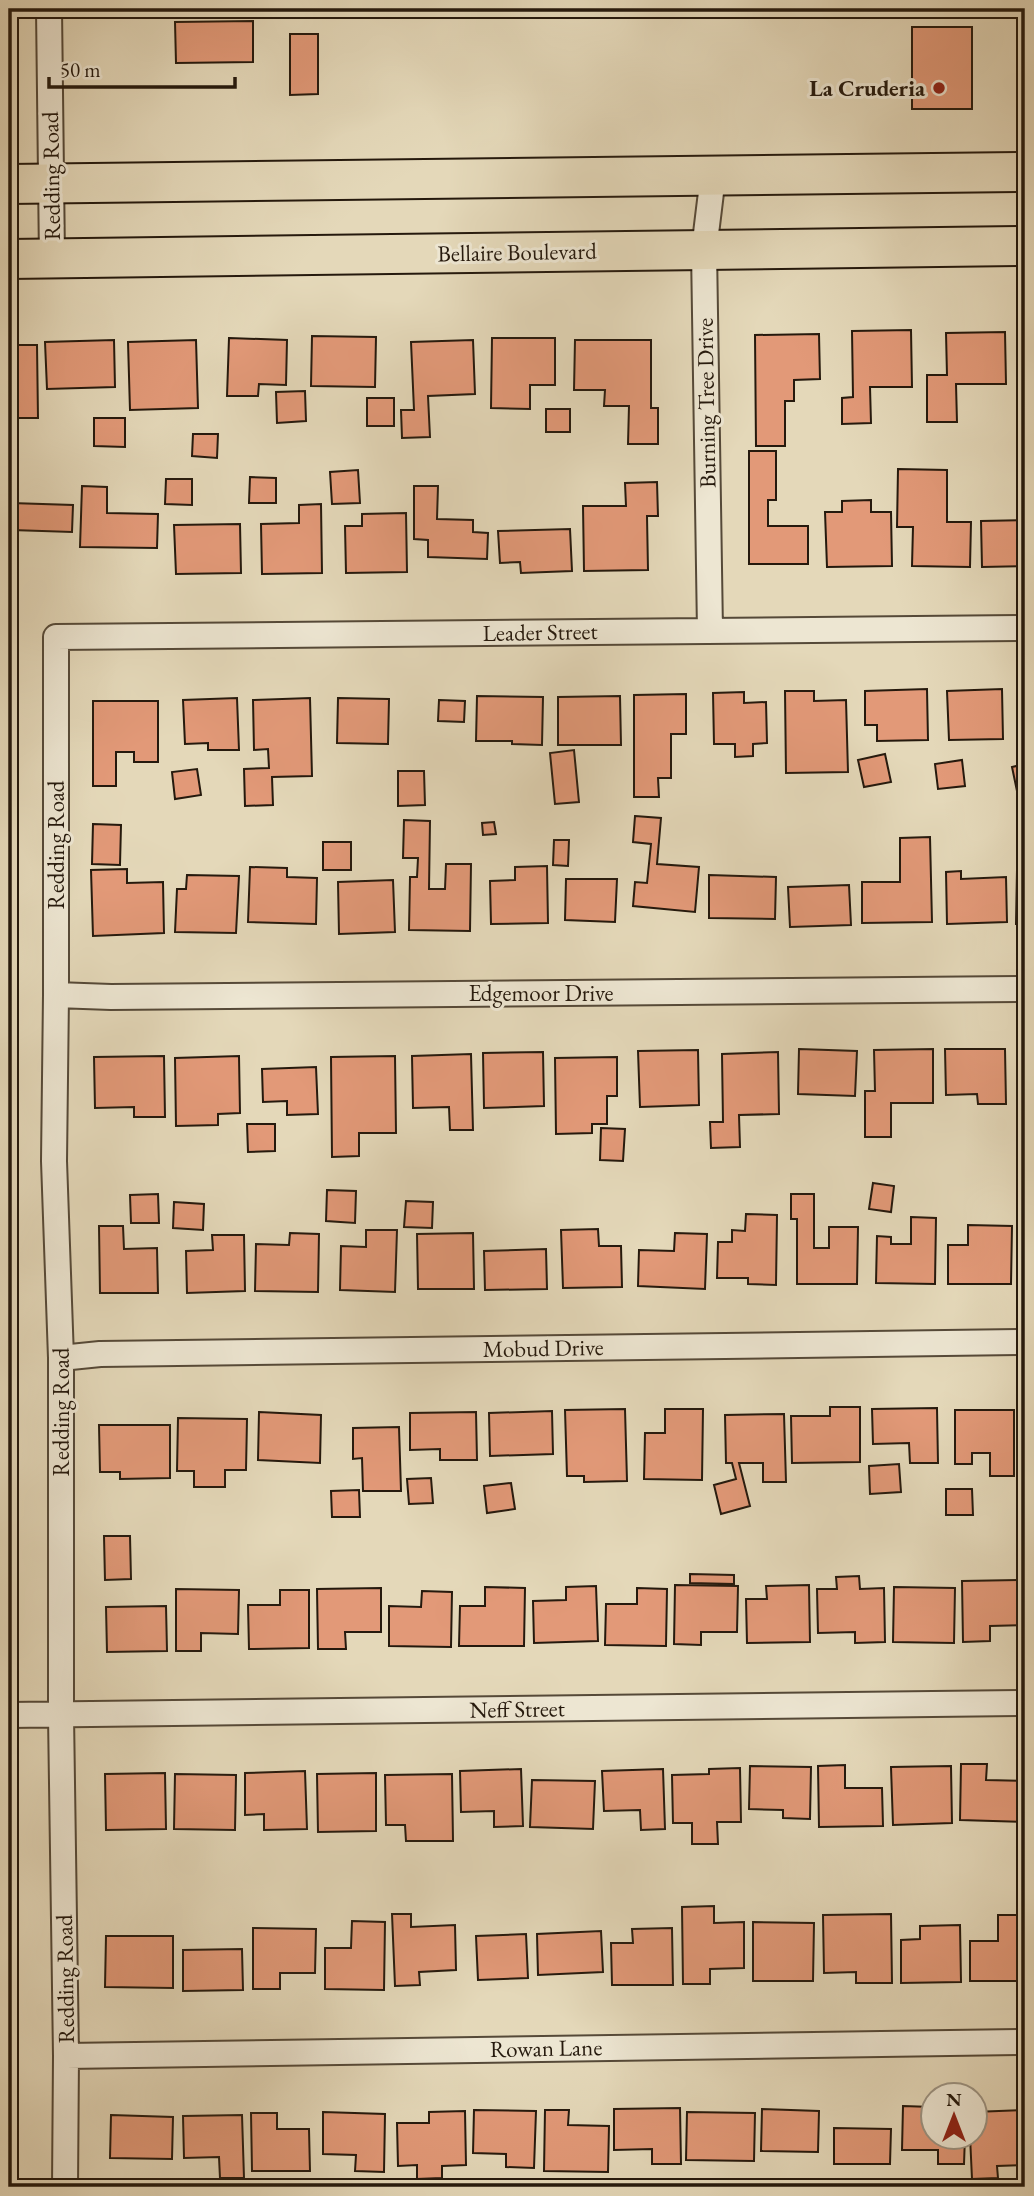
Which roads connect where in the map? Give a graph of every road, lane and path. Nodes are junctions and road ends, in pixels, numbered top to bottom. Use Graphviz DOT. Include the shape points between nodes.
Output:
graph roads {
  1 [pos="49,9"];
  2 [pos="1025,172"];
  3 [pos="713,176"];
  4 [pos="9,184"];
  5 [pos="51,184"];
  6 [pos="1025,246"];
  7 [pos="704,250"];
  8 [pos="9,259"];
  9 [pos="52,259"];
  10 [pos="1025,628"];
  11 [pos="710,631"];
  12 [pos="56,637"];
  13 [pos="1025,989"];
  14 [pos="56,995"];
  15 [pos="1025,1342"];
  16 [pos="61,1358"];
  17 [pos="1025,1703"];
  18 [pos="61,1715"];
  19 [pos="9,1716"];
  20 [pos="1025,2042"];
  21 [pos="66,2056"];
  22 [pos="65,2187"];
  1 -- 5 [label="street, Redding Road"];
  2 -- 3 [label="main road"];
  3 -- 5 [label="main road"];
  3 -- 7 [label="street, Burning Tree Drive"];
  4 -- 5 [label="main road"];
  5 -- 9 [label="street, Redding Road"];
  6 -- 7 [label="main road, Bellaire Boulevard"];
  7 -- 9 [label="main road, Bellaire Boulevard"];
  7 -- 11 [label="street, Burning Tree Drive"];
  8 -- 9 [label="main road, Bellaire Boulevard"];
  10 -- 11 [label="street, Leader Street"];
  11 -- 12 [label="street, Leader Street"];
  12 -- 14 [label="street, Redding Road"];
  13 -- 14 [label="street, Edgemoor Drive"];
  14 -- 16 [label="street, Redding Road" via="54,1161"];
  15 -- 16 [label="street, Mobud Drive"];
  16 -- 18 [label="street, Redding Road"];
  17 -- 18 [label="street, Neff Street"];
  18 -- 19 [label="street, Neff Street"];
  18 -- 21 [label="street, Redding Road"];
  20 -- 21 [label="street, Rowan Lane"];
  21 -- 22 [label="street, Redding Road"];
}
